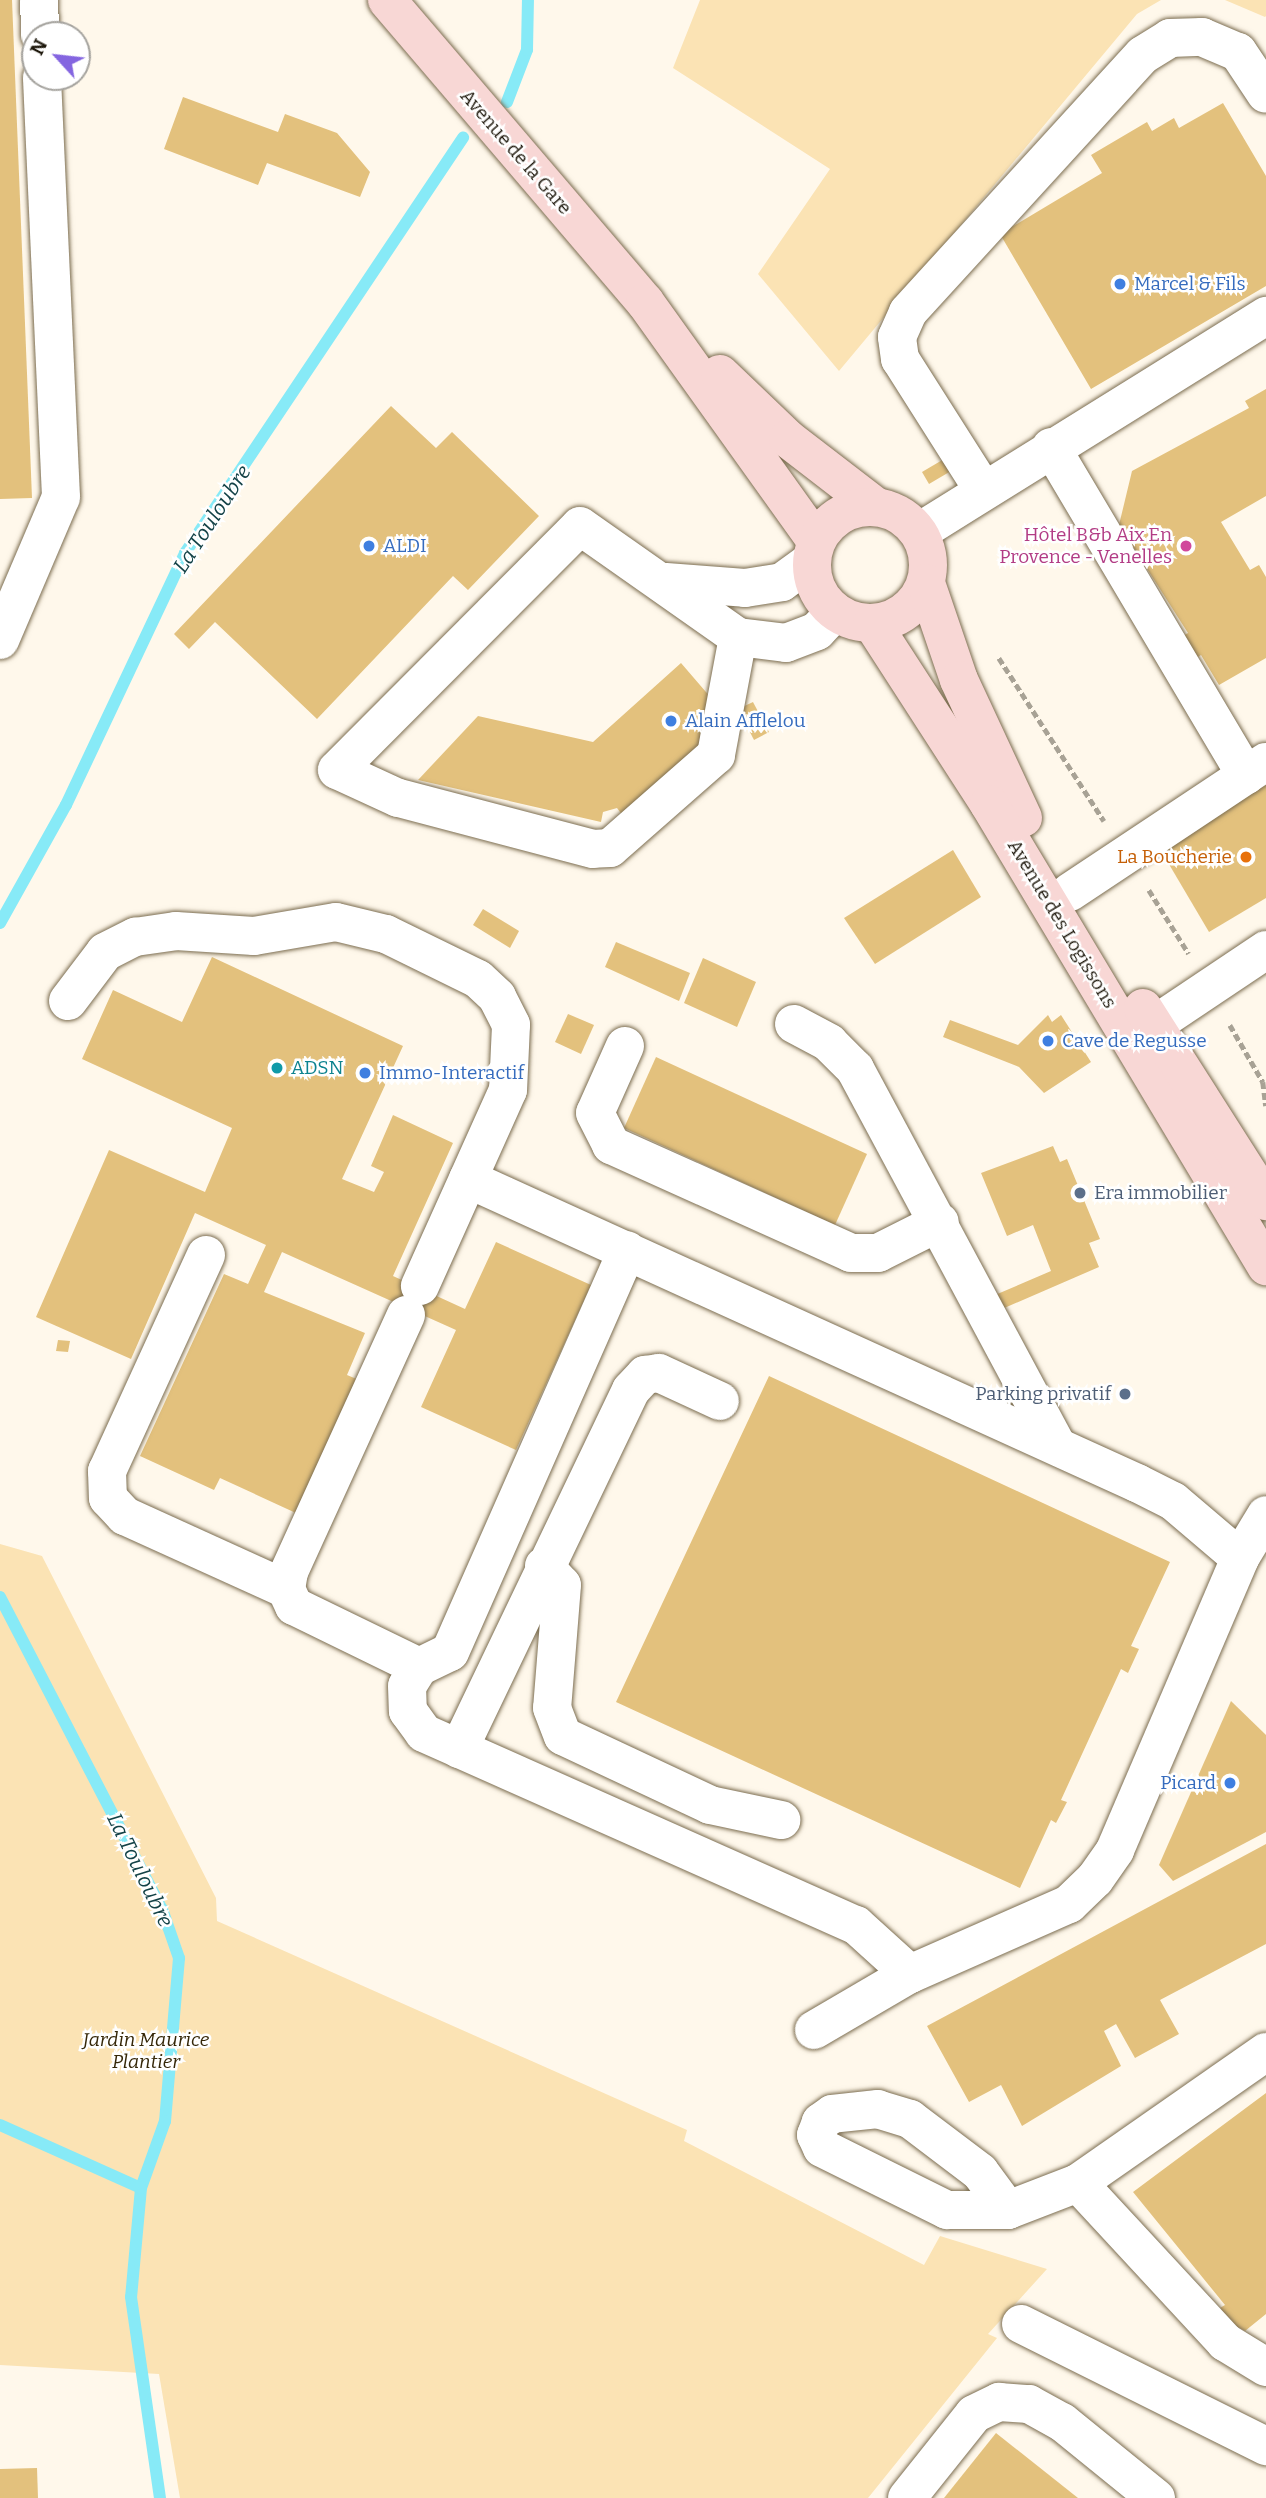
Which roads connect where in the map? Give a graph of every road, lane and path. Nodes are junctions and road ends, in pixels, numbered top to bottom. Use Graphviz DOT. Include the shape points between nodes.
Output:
graph roads {
  1 [pos="39,0"];
  2 [pos="387,0"];
  3 [pos="40,21"];
  4 [pos="43,91"];
  5 [pos="1266,94"];
  6 [pos="645,302"];
  7 [pos="1266,316"];
  8 [pos="1051,447"];
  9 [pos="982,488"];
  10 [pos="874,506"];
  11 [pos="919,532"];
  12 [pos="814,551"];
  13 [pos="667,582"];
  14 [pos="926,583"];
  15 [pos="835,612"];
  16 [pos="872,623"];
  17 [pos="738,637"];
  18 [pos="0,640"];
  19 [pos="1256,769"];
  20 [pos="1070,891"];
  21 [pos="1266,950"];
  22 [pos="68,1001"];
  23 [pos="794,1024"];
  24 [pos="1154,1024"];
  25 [pos="625,1046"];
  26 [pos="468,1179"];
  27 [pos="1265,1198"];
  28 [pos="940,1222"];
  29 [pos="627,1250"];
  30 [pos="206,1255"];
  31 [pos="1266,1266"];
  32 [pos="720,1401"];
  33 [pos="1056,1444"];
  34 [pos="1266,1515"];
  35 [pos="1253,1552"];
  36 [pos="544,1566"];
  37 [pos="286,1589"];
  38 [pos="419,1667"];
  39 [pos="459,1749"];
  40 [pos="781,1819"];
  41 [pos="910,1974"];
  42 [pos="814,2029"];
  43 [pos="1266,2052"];
  44 [pos="1077,2183"];
  45 [pos="1008,2210"];
  46 [pos="1021,2324"];
  47 [pos="1266,2367"];
  48 [pos="1266,2446"];
  49 [pos="907,2498"];
  50 [pos="1156,2498"];
  1 -- 3 [label="street"];
  2 -- 6 [label="main road, Avenue de la Gare"];
  4 -- 18 [label="street" via="61,497"];
  5 -- 9 [label="street" via="1238,52 1202,37 1170,38 1143,55 908,312 897,337 900,359"];
  6 -- 10 [label="main road, Avenue de la Gare" via="788,439"];
  6 -- 12 [label="main road, Avenue de la Gare"];
  7 -- 8 [label="street"];
  8 -- 9 [label="street"];
  8 -- 19 [label="street"];
  9 -- 11 [label="street"];
  10 -- 11 [label="main road, Avenue de la Gare" via="907,519"];
  10 -- 12 [label="main road" via="840,514"];
  11 -- 14 [label="main road" via="929,565"];
  12 -- 13 [label="street" via="782,582 745,588"];
  12 -- 15 [label="main road, Avenue de la Gare" via="821,598"];
  13 -- 17 [label="street"];
  13 -- 17 [label="street" via="621,560 580,526 337,770 398,798 593,849 610,848 716,755"];
  14 -- 16 [label="main road" via="905,612"];
  14 -- 20 [label="main road, Avenue des Logissons" via="981,732 1024,820"];
  15 -- 16 [label="main road"];
  15 -- 17 [label="street" via="817,631 786,643"];
  16 -- 31 [label="main road, Avenue des Logissons" via="989,804"];
  19 -- 20 [label="street"];
  20 -- 24 [label="main road, Avenue des Logissons"];
  21 -- 24 [label="street"];
  22 -- 26 [label="street" via="105,952 135,937 176,931 254,936 336,922 386,934 478,979 497,997 511,1025 508,1090"];
  23 -- 28 [label="street" via="829,1043 855,1069"];
  24 -- 27 [label="main road, Avenue des Logissons"];
  25 -- 28 [label="street" via="595,1113 611,1145 851,1253 878,1253"];
  26 -- 29 [label="street"];
  26 -- 37 [label="street"];
  28 -- 33 [label="street"];
  29 -- 33 [label="street"];
  29 -- 38 [label="street" via="450,1652"];
  30 -- 37 [label="street" via="107,1471 108,1498 125,1516"];
  32 -- 36 [label="street" via="659,1373 645,1374"];
  33 -- 35 [label="street" via="1173,1502"];
  34 -- 35 [label="street"];
  35 -- 41 [label="street" via="1115,1850 1069,1904 1003,1938"];
  36 -- 39 [label="street"];
  36 -- 40 [label="street" via="562,1585 552,1708 563,1736 710,1805"];
  37 -- 38 [label="street" via="294,1606"];
  38 -- 39 [label="street" via="407,1686 408,1711 424,1733"];
  39 -- 41 [label="street" via="856,1925"];
  41 -- 42 [label="street"];
  43 -- 44 [label="street"];
  44 -- 45 [label="street"];
  44 -- 47 [label="street" via="1225,2342"];
  46 -- 48 [label="street"];
  49 -- 50 [label="street" via="974,2414 999,2402 1029,2404 1062,2422"];
}
